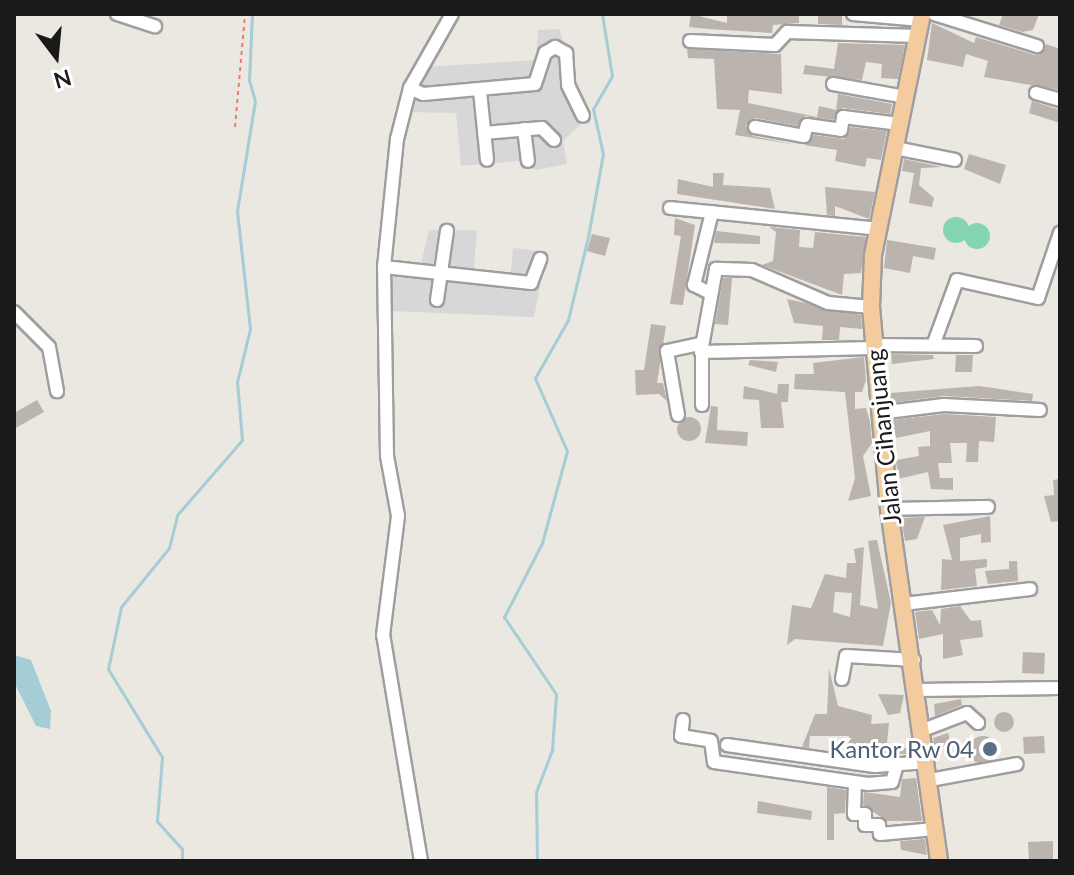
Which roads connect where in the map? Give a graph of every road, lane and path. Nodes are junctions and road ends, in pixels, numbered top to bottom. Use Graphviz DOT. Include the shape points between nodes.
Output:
graph roads {
  1 [pos="117,14"];
  2 [pos="245,14"];
  3 [pos="452,14"];
  4 [pos="853,14"];
  5 [pos="922,25"];
  6 [pos="155,26"];
  7 [pos="857,40"];
  8 [pos="690,41"];
  9 [pos="1037,46"];
  10 [pos="833,84"];
  11 [pos="410,88"];
  12 [pos="480,91"];
  13 [pos="1036,93"];
  14 [pos="905,97"];
  15 [pos="1060,100"];
  16 [pos="583,116"];
  17 [pos="900,124"];
  18 [pos="235,127"];
  19 [pos="755,127"];
  20 [pos="524,129"];
  21 [pos="484,133"];
  22 [pos="554,140"];
  23 [pos="895,148"];
  24 [pos="487,160"];
  25 [pos="955,160"];
  26 [pos="528,161"];
  27 [pos="670,208"];
  28 [pos="712,212"];
  29 [pos="879,229"];
  30 [pos="447,231"];
  31 [pos="1060,233"];
  32 [pos="540,259"];
  33 [pos="384,267"];
  34 [pos="441,273"];
  35 [pos="708,292"];
  36 [pos="437,300"];
  37 [pos="871,307"];
  38 [pos="14,312"];
  39 [pos="934,343"];
  40 [pos="976,346"];
  41 [pos="874,347"];
  42 [pos="701,349"];
  43 [pos="57,391"];
  44 [pos="702,405"];
  45 [pos="1040,410"];
  46 [pos="879,413"];
  47 [pos="678,415"];
  48 [pos="988,507"];
  49 [pos="889,509"];
  50 [pos="1030,589"];
  51 [pos="903,604"];
  52 [pos="914,660"];
  53 [pos="842,679"];
  54 [pos="1060,688"];
  55 [pos="918,690"];
  56 [pos="683,720"];
  57 [pos="978,723"];
  58 [pos="923,730"];
  59 [pos="727,745"];
  60 [pos="927,762"];
  61 [pos="897,764"];
  62 [pos="1017,764"];
  63 [pos="930,780"];
  64 [pos="855,783"];
  65 [pos="935,829"];
  66 [pos="421,861"];
  67 [pos="939,861"];
  1 -- 6 [label="street"];
  2 -- 18 [label="path"];
  3 -- 11 [label="street"];
  4 -- 5 [label="street"];
  5 -- 7 [label="street"];
  5 -- 8 [label="street" via="787,32 775,45"];
  5 -- 9 [label="street"];
  5 -- 14 [label="main road, Jalan Cihanjuang"];
  10 -- 14 [label="street"];
  11 -- 12 [label="street"];
  11 -- 33 [label="street" via="397,139"];
  12 -- 16 [label="street" via="535,84 545,53 561,48"];
  12 -- 21 [label="street"];
  13 -- 15 [label="street"];
  14 -- 17 [label="main road, Jalan Cihanjuang"];
  17 -- 19 [label="street" via="843,117 841,130 807,125 804,136"];
  17 -- 23 [label="main road, Jalan Cihanjuang"];
  20 -- 21 [label="street"];
  20 -- 22 [label="street" via="542,128"];
  20 -- 26 [label="street"];
  21 -- 24 [label="street"];
  23 -- 25 [label="street"];
  23 -- 29 [label="main road, Jalan Cihanjuang"];
  27 -- 28 [label="street"];
  28 -- 29 [label="street"];
  28 -- 35 [label="street" via="694,285"];
  29 -- 37 [label="main road, Jalan Cihanjuang"];
  30 -- 34 [label="street"];
  31 -- 39 [label="street" via="1038,298 957,280"];
  32 -- 34 [label="street" via="531,283"];
  33 -- 34 [label="street"];
  33 -- 66 [label="street" via="387,456 398,516 383,635"];
  34 -- 36 [label="street"];
  35 -- 37 [label="street" via="713,270 752,270 828,303"];
  35 -- 42 [label="street"];
  37 -- 41 [label="main road, Jalan Cihanjuang"];
  38 -- 43 [label="street" via="49,347"];
  39 -- 40 [label="street"];
  39 -- 41 [label="street"];
  41 -- 42 [label="street"];
  41 -- 46 [label="main road, Jalan Cihanjuang"];
  42 -- 44 [label="street"];
  42 -- 47 [label="street" via="667,351"];
  45 -- 46 [label="street" via="944,405"];
  46 -- 49 [label="main road, Jalan Cihanjuang"];
  48 -- 49 [label="street"];
  49 -- 51 [label="main road, Jalan Cihanjuang"];
  50 -- 51 [label="street"];
  51 -- 52 [label="main road, Jalan Cihanjuang"];
  52 -- 53 [label="street" via="846,656"];
  52 -- 55 [label="main road, Jalan Cihanjuang"];
  54 -- 55 [label="street"];
  55 -- 58 [label="main road, Jalan Cihanjuang"];
  56 -- 64 [label="street" via="681,736 711,741 714,762"];
  57 -- 58 [label="street" via="967,713"];
  58 -- 60 [label="main road, Jalan Cihanjuang"];
  59 -- 61 [label="street"];
  60 -- 61 [label="street"];
  60 -- 63 [label="main road, Jalan Cihanjuang"];
  61 -- 64 [label="street" via="892,782"];
  62 -- 63 [label="street"];
  63 -- 65 [label="main road, Jalan Cihanjuang"];
  64 -- 65 [label="street" via="854,814 865,814 865,825 879,825 880,834"];
  65 -- 67 [label="main road, Jalan Cihanjuang"];
}
